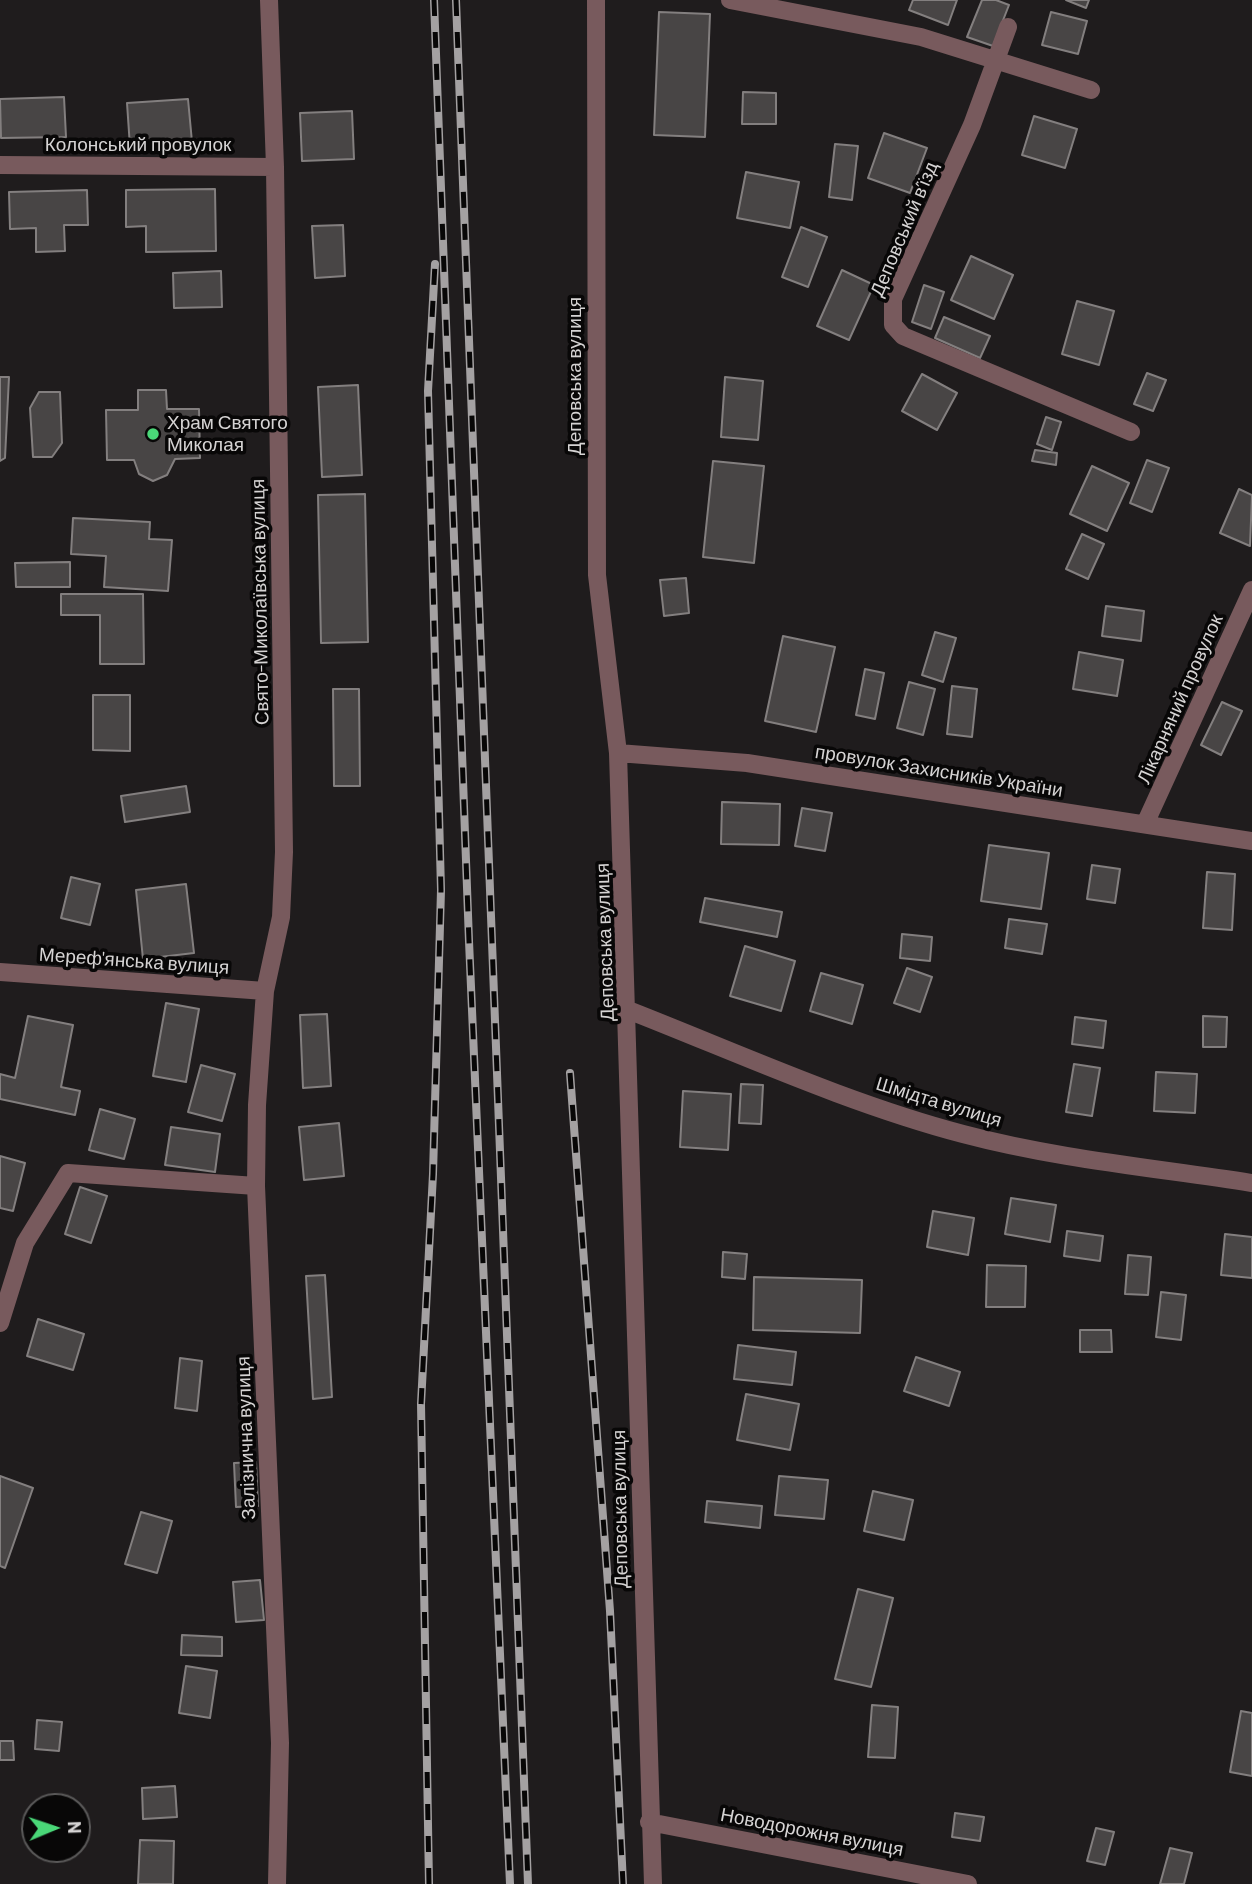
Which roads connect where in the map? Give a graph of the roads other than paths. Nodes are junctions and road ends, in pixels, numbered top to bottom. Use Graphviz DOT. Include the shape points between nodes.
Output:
graph roads {
  1 [pos="269,0"];
  2 [pos="596,0"];
  3 [pos="730,0"];
  4 [pos="1008,27"];
  5 [pos="995,61"];
  6 [pos="1090,90"];
  7 [pos="0,165"];
  8 [pos="275,167"];
  9 [pos="1131,432"];
  10 [pos="1252,590"];
  11 [pos="618,753"];
  12 [pos="1146,824"];
  13 [pos="1252,841"];
  14 [pos="0,972"];
  15 [pos="265,991"];
  16 [pos="628,1010"];
  17 [pos="1252,1183"];
  18 [pos="256,1185"];
  19 [pos="0,1323"];
  20 [pos="649,1822"];
  21 [pos="277,1884"];
  22 [pos="653,1884"];
  23 [pos="968,1884"];
  1 -- 8 [label="street, Свято-Миколаївська вулиця"];
  2 -- 11 [label="street, Деповська вулиця" via="597,575"];
  3 -- 5 [label="street" via="921,37"];
  4 -- 5 [label="street, Деповський в’їзд"];
  5 -- 6 [label="street"];
  5 -- 9 [label="street, Деповський в’їзд" via="972,125 893,299 892,325 903,336"];
  7 -- 8 [label="street, Колонський провулок"];
  8 -- 15 [label="street, Свято-Миколаївська вулиця" via="284,852 281,917"];
  10 -- 12 [label="street, Лікарняний провулок"];
  11 -- 12 [label="street, провулок Захисників України" via="747,763"];
  11 -- 16 [label="street, Деповська вулиця"];
  12 -- 13 [label="street, провулок Захисників України"];
  14 -- 15 [label="street, Мереф'янська вулиця"];
  15 -- 18 [label="street, Залізнична вулиця"];
  16 -- 17 [label="street, Шмідта вулиця" via="890,1112 964,1135"];
  16 -- 20 [label="street, Деповська вулиця"];
  18 -- 19 [label="street" via="68,1172 25,1243"];
  18 -- 21 [label="street, Залізнична вулиця" via="280,1743"];
  20 -- 22 [label="street, Деповська вулиця"];
  20 -- 23 [label="street, Новодорожня вулиця"];
}
